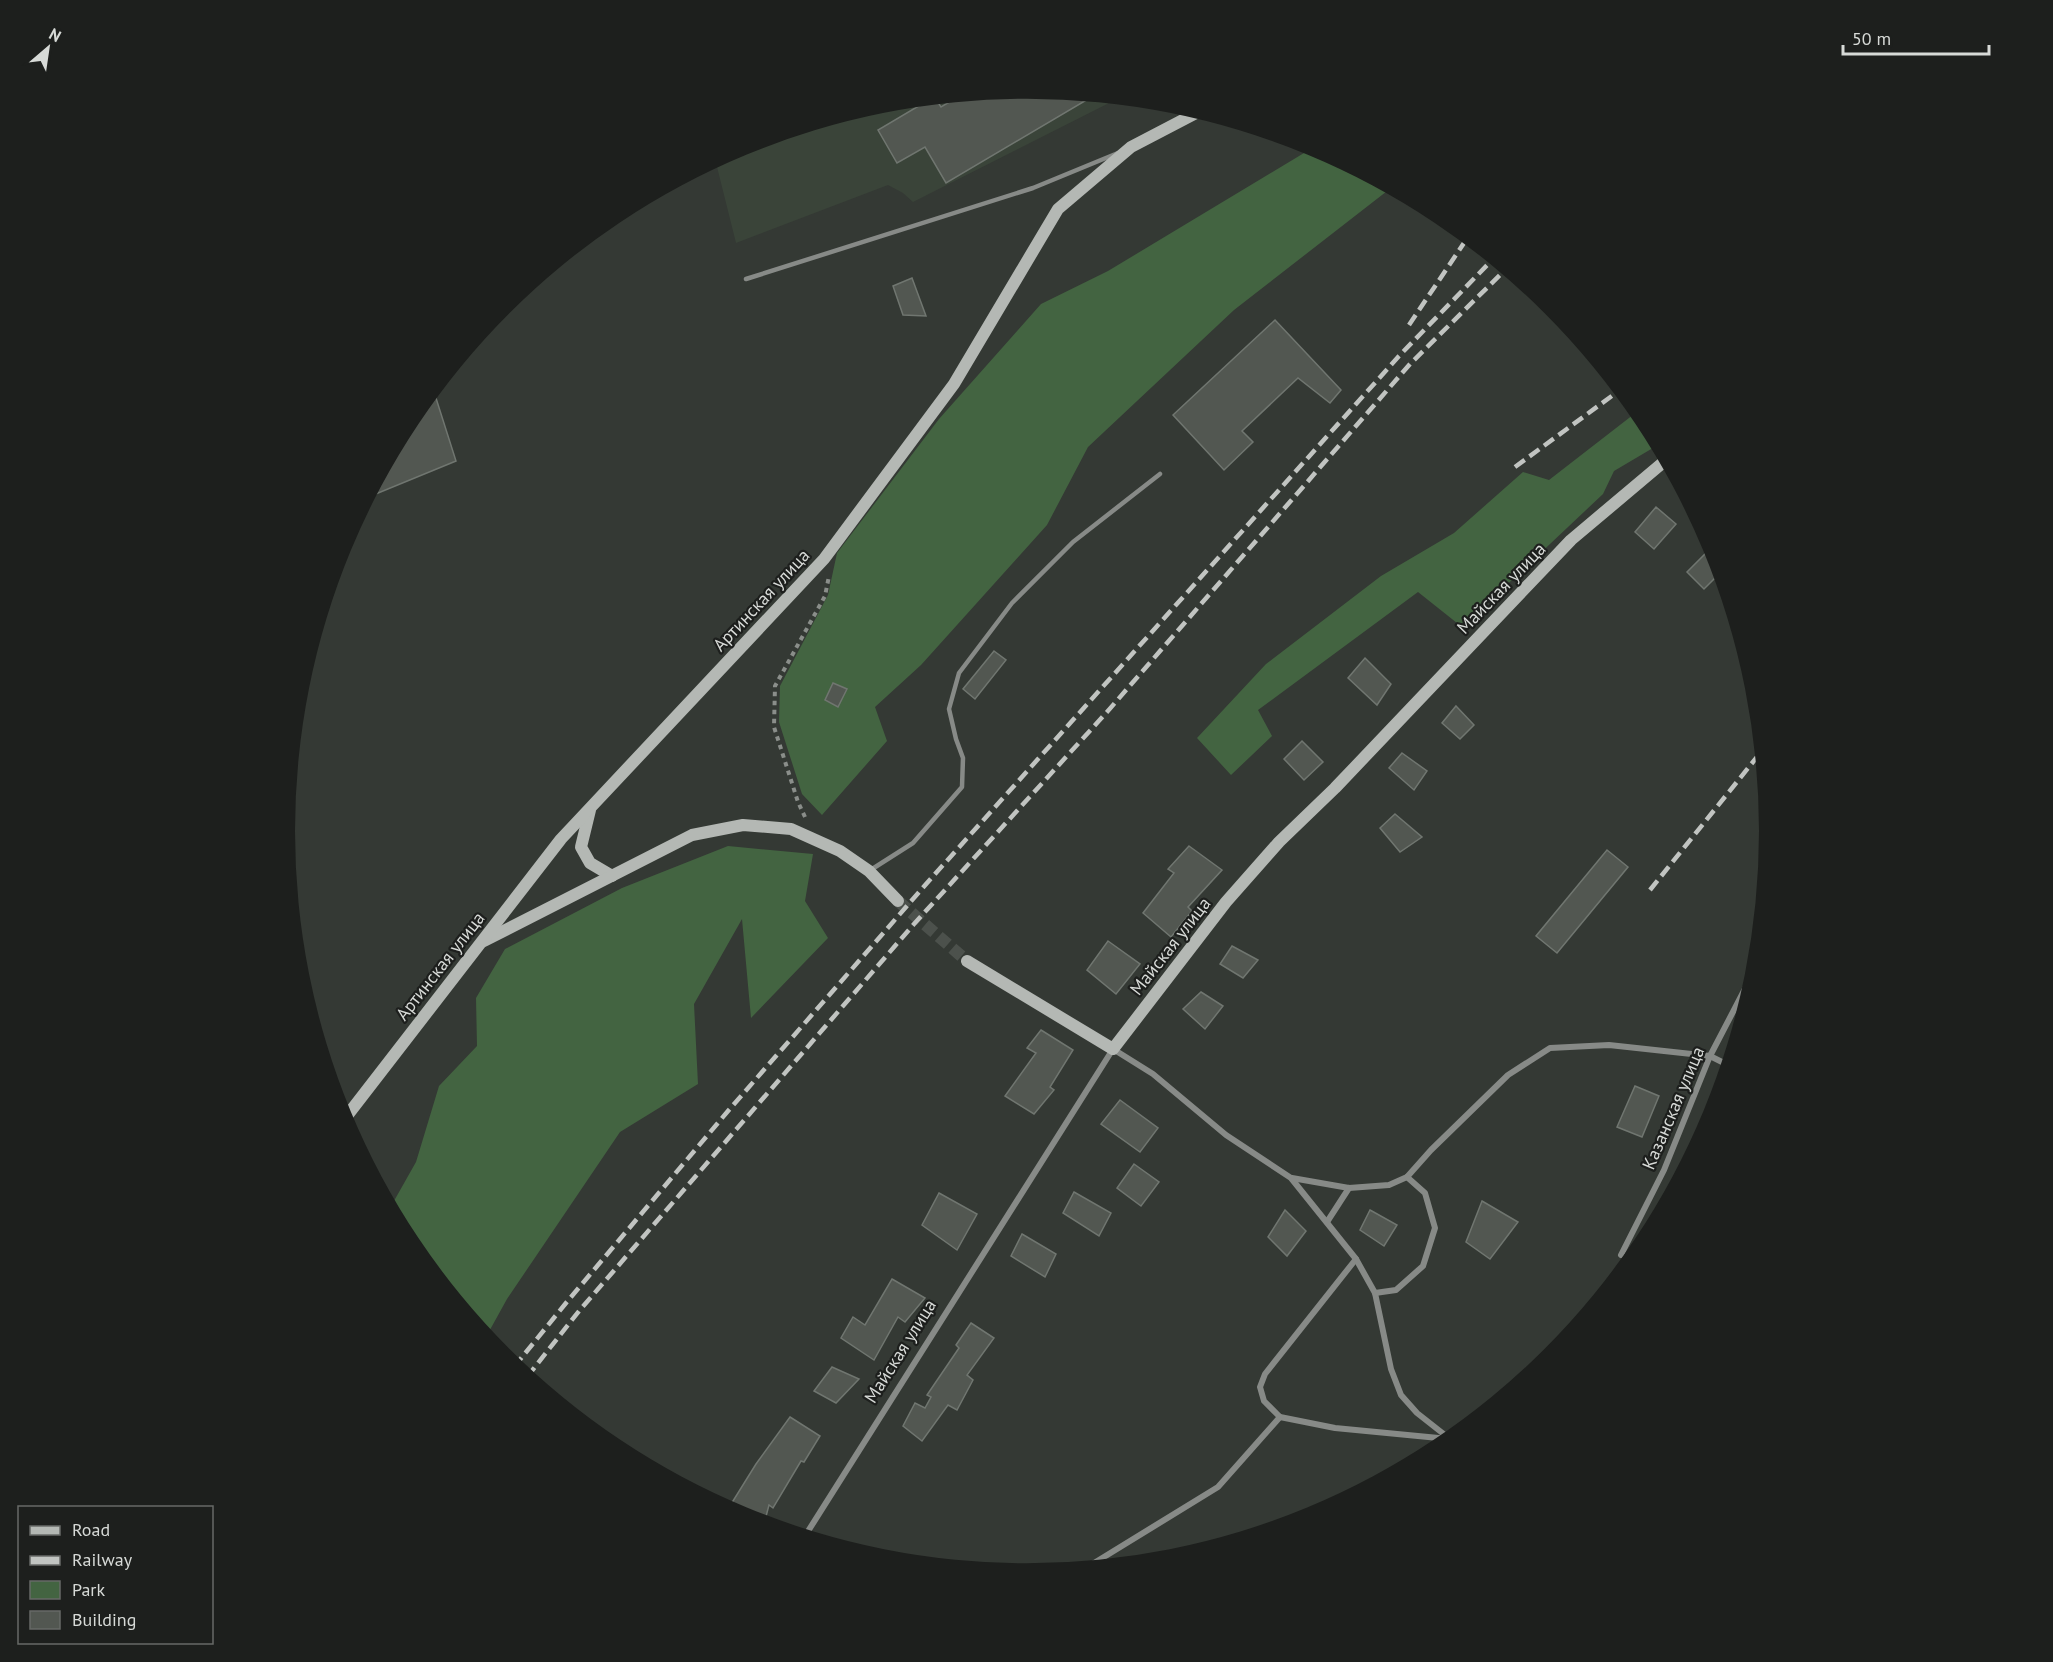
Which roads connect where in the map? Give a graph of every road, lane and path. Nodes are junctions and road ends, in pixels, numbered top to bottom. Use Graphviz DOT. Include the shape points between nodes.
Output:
graph roads {
  1 [pos="1188,117"];
  2 [pos="1131,147"];
  3 [pos="746,279"];
  4 [pos="1660,465"];
  5 [pos="1160,474"];
  6 [pos="821,563"];
  7 [pos="590,809"];
  8 [pos="815,840"];
  9 [pos="869,871"];
  10 [pos="612,876"];
  11 [pos="898,901"];
  12 [pos="480,943"];
  13 [pos="967,961"];
  14 [pos="1738,1003"];
  15 [pos="1113,1049"];
  16 [pos="1710,1056"];
  17 [pos="1721,1062"];
  18 [pos="351,1112"];
  19 [pos="1407,1177"];
  20 [pos="1291,1178"];
  21 [pos="1349,1188"];
  22 [pos="1327,1222"];
  23 [pos="1621,1255"];
  24 [pos="1356,1259"];
  25 [pos="1375,1293"];
  26 [pos="1280,1417"];
  27 [pos="1443,1433"];
  28 [pos="1436,1438"];
  29 [pos="809,1530"];
  30 [pos="1101,1559"];
  1 -- 2 [label="street, Артинская улица"];
  2 -- 3 [label="lane" via="1033,188"];
  2 -- 6 [label="street, Артинская улица" via="1058,209 954,384"];
  4 -- 15 [label="street, Майская улица" via="1571,540 1279,842 1226,902"];
  5 -- 9 [label="lane" via="1073,542 1012,603 959,673 949,709 963,758 962,787 913,843"];
  6 -- 7 [label="street, Артинская улица"];
  6 -- 8 [label="path" via="829,576 825,596 775,686 774,727 798,802"];
  7 -- 10 [label="street" via="581,847 590,863"];
  7 -- 12 [label="street, Артинская улица" via="561,839"];
  8 -- 9 [label="street"];
  8 -- 10 [label="street" via="791,829 743,825 692,835"];
  9 -- 11 [label="street"];
  10 -- 12 [label="street"];
  12 -- 18 [label="street, Артинская улица"];
  13 -- 15 [label="street"];
  14 -- 16 [label="street, Казанская улица"];
  15 -- 20 [label="street" via="1153,1074 1226,1135"];
  15 -- 29 [label="street, Майская улица"];
  16 -- 17 [label="street"];
  16 -- 19 [label="street" via="1609,1045 1550,1048 1508,1075"];
  16 -- 23 [label="street, Казанская улица" via="1664,1170"];
  19 -- 21 [label="street" via="1389,1185"];
  19 -- 25 [label="street" via="1425,1193 1435,1228 1423,1266 1396,1290"];
  20 -- 21 [label="street"];
  20 -- 22 [label="street"];
  21 -- 22 [label="street"];
  22 -- 24 [label="street"];
  24 -- 25 [label="street"];
  24 -- 26 [label="street" via="1265,1374 1260,1387 1264,1401"];
  25 -- 27 [label="street" via="1390,1369 1401,1395"];
  26 -- 28 [label="street" via="1335,1428"];
  26 -- 30 [label="street" via="1218,1487"];
}
